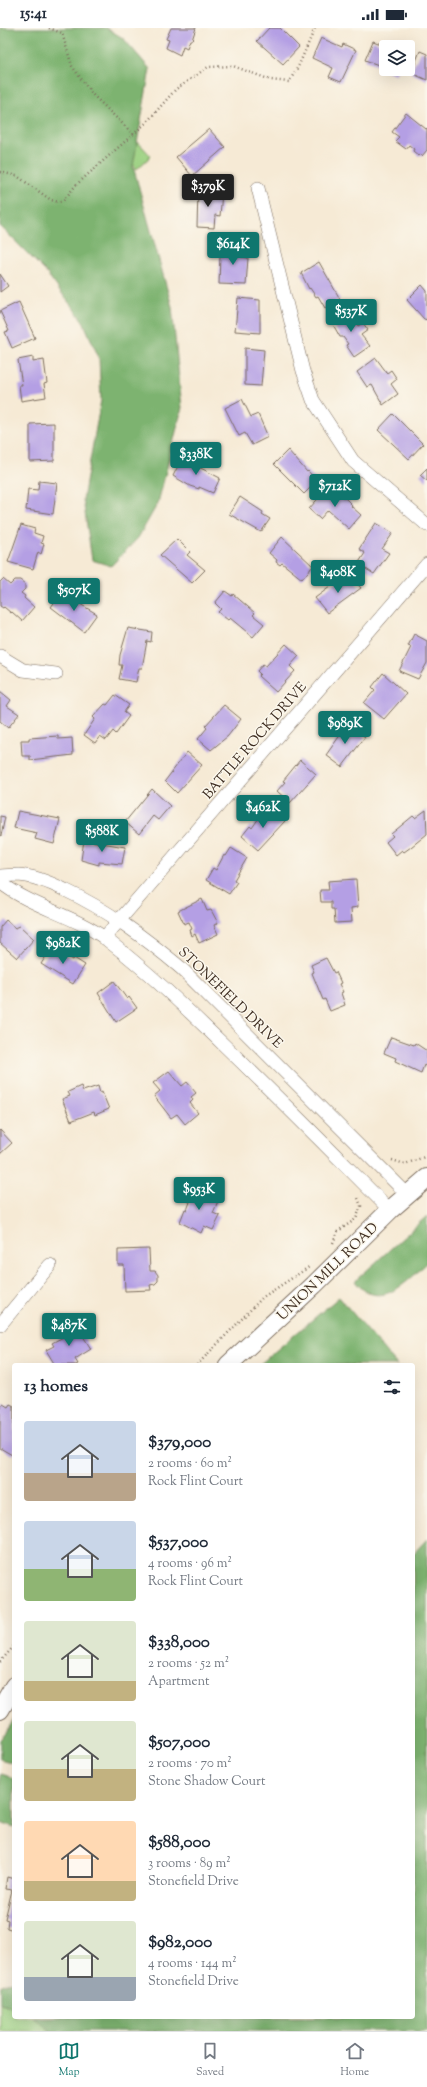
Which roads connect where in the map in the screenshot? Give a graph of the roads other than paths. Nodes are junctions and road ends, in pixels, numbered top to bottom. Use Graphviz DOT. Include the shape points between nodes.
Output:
graph roads {
  1 [pos="258,188"];
  2 [pos="427,525"];
  3 [pos="427,564"];
  4 [pos="0,656"];
  5 [pos="56,674"];
  6 [pos="0,876"];
  7 [pos="0,882"];
  8 [pos="118,920"];
  9 [pos="104,938"];
  10 [pos="427,1178"];
  11 [pos="407,1194"];
  12 [pos="390,1210"];
  13 [pos="50,1265"];
  14 [pos="0,1324"];
  15 [pos="230,1363"];
  16 [pos="12,1689"];
  17 [pos="0,1710"];
  1 -- 2 [label="street" via="302,371 313,400 353,461"];
  3 -- 8 [label="street, BATTLE ROCK DRIVE"];
  4 -- 5 [label="street" via="24,670"];
  6 -- 8 [label="street, STONEFIELD DRIVE" via="19,875 52,884 92,903"];
  7 -- 9 [label="street" via="13,892"];
  8 -- 9 [label="street, BATTLE ROCK DRIVE"];
  8 -- 11 [label="street, STONEFIELD DRIVE" via="181,968"];
  9 -- 12 [label="street" via="166,989"];
  10 -- 11 [label="street, UNION MILL ROAD"];
  11 -- 12 [label="street, UNION MILL ROAD"];
  12 -- 15 [label="street, UNION MILL ROAD"];
  13 -- 14 [label="street"];
  16 -- 17 [label="street"];
}
